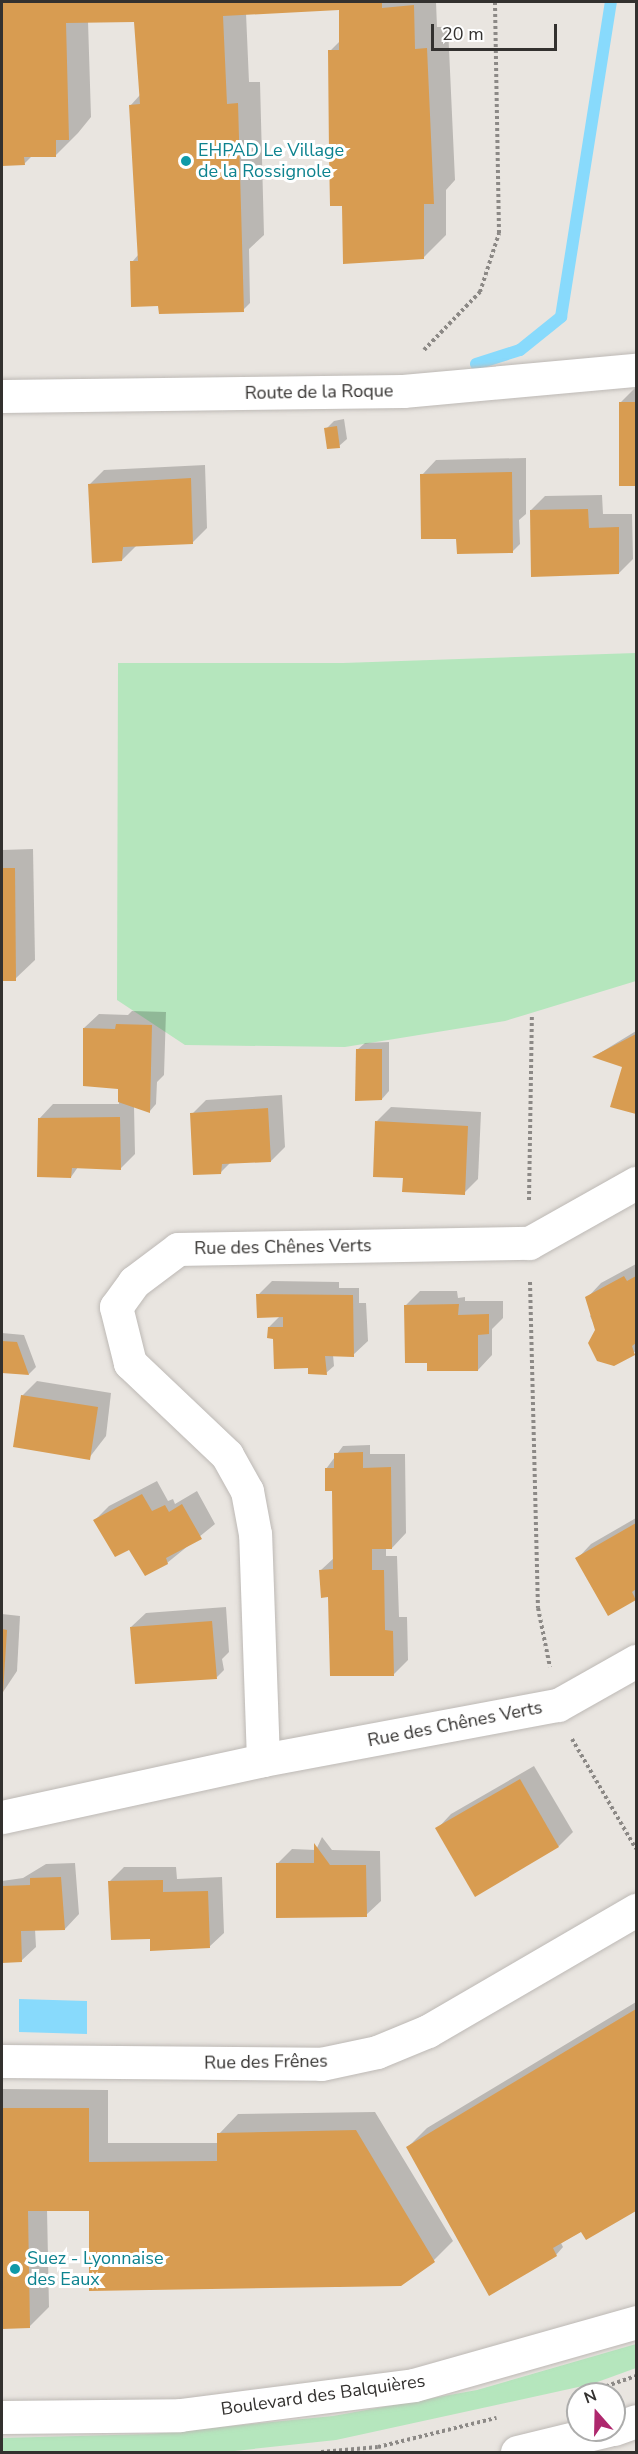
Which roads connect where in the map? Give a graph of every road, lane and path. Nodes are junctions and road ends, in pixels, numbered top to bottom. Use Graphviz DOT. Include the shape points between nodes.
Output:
graph roads {
  1 [pos="495,2"];
  2 [pos="636,370"];
  3 [pos="403,391"];
  4 [pos="2,396"];
  5 [pos="532,1015"];
  6 [pos="636,1183"];
  7 [pos="529,1243"];
  8 [pos="636,1661"];
  9 [pos="558,1705"];
  10 [pos="263,1760"];
  11 [pos="2,1817"];
  12 [pos="636,1849"];
  13 [pos="636,1910"];
  14 [pos="2,2061"];
  15 [pos="636,2322"];
  16 [pos="636,2376"];
  17 [pos="618,2382"];
  18 [pos="502,2416"];
  19 [pos="2,2417"];
  20 [pos="566,2440"];
  21 [pos="321,2452"];
  22 [pos="516,2452"];
  1 -- 3 [label="path" via="499,234 480,291 421,353"];
  2 -- 3 [label="street, Route de la Roque"];
  3 -- 4 [label="street, Route de la Roque"];
  5 -- 7 [label="path"];
  6 -- 7 [label="street, Rue des Chênes Verts"];
  7 -- 9 [label="path" via="538,1608"];
  7 -- 10 [label="street, Rue des Chênes Verts" via="178,1249 134,1282 116,1307 130,1363 227,1455 247,1491 255,1534"];
  8 -- 9 [label="street, Rue des Chênes Verts"];
  9 -- 10 [label="street, Rue des Chênes Verts"];
  9 -- 12 [label="path" via="565,1726"];
  10 -- 11 [label="street, Rue des Chênes Verts"];
  13 -- 14 [label="street, Rue des Frênes" via="428,2031 378,2052 321,2064"];
  15 -- 19 [label="street, Boulevard des Balquières" via="414,2385 180,2415"];
  16 -- 17 [label="path"];
  18 -- 21 [label="path" via="378,2447"];
  20 -- 22 [label="street"];
}
